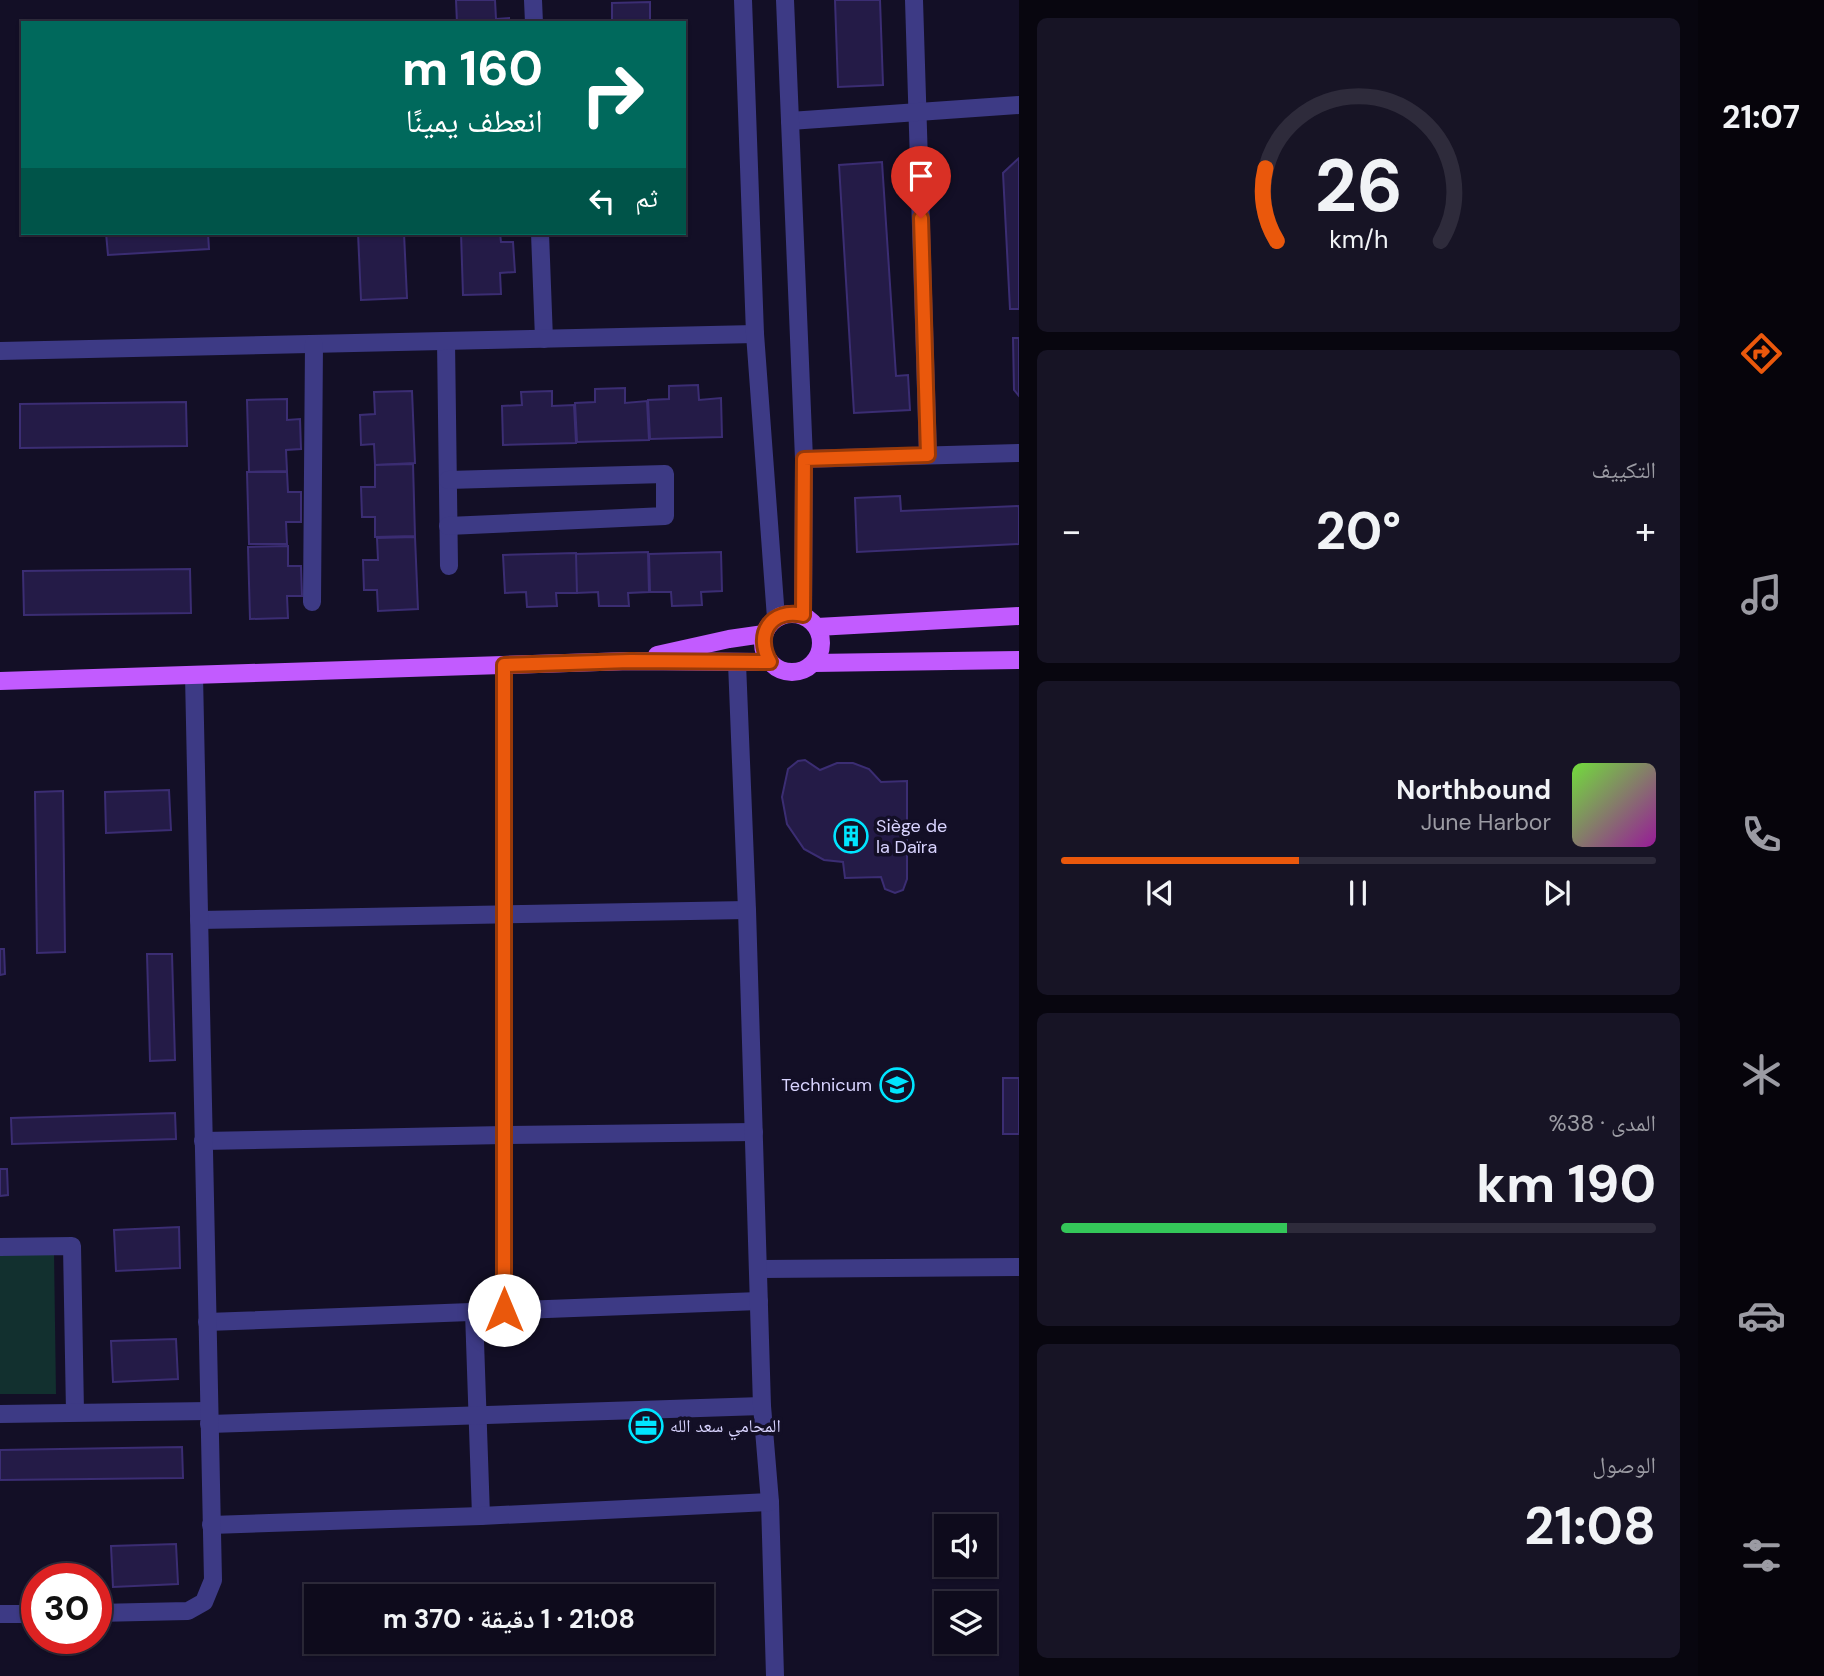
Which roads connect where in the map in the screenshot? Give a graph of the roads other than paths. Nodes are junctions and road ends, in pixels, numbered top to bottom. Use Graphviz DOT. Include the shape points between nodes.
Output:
graph roads {
  1 [pos="533,0"];
  2 [pos="743,0"];
  3 [pos="785,0"];
  4 [pos="914,0"];
  5 [pos="534,21"];
  6 [pos="1019,105"];
  7 [pos="918,112"];
  8 [pos="790,121"];
  9 [pos="540,235"];
  10 [pos="755,334"];
  11 [pos="544,339"];
  12 [pos="446,341"];
  13 [pos="314,344"];
  14 [pos="0,351"];
  15 [pos="1019,453"];
  16 [pos="928,455"];
  17 [pos="804,459"];
  18 [pos="448,480"];
  19 [pos="448,526"];
  20 [pos="449,566"];
  21 [pos="312,603"];
  22 [pos="803,615"];
  23 [pos="1019,616"];
  24 [pos="776,618"];
  25 [pos="817,627"];
  26 [pos="764,634"];
  27 [pos="1019,660"];
  28 [pos="630,661"];
  29 [pos="770,662"];
  30 [pos="737,663"];
  31 [pos="814,663"];
  32 [pos="504,665"];
  33 [pos="194,675"];
  34 [pos="0,681"];
  35 [pos="747,910"];
  36 [pos="504,915"];
  37 [pos="199,920"];
  38 [pos="754,1132"];
  39 [pos="504,1135"];
  40 [pos="203,1141"];
  41 [pos="0,1247"];
  42 [pos="1019,1267"];
  43 [pos="758,1269"];
  44 [pos="759,1301"];
  45 [pos="504,1310"];
  46 [pos="474,1312"];
  47 [pos="207,1322"];
  48 [pos="762,1406"];
  49 [pos="75,1412"];
  50 [pos="0,1414"];
  51 [pos="479,1415"];
  52 [pos="209,1417"];
  53 [pos="770,1502"];
  54 [pos="481,1516"];
  55 [pos="211,1525"];
  56 [pos="112,1613"];
  57 [pos="0,1614"];
  58 [pos="21,1614"];
  59 [pos="775,1676"];
  1 -- 5 [label="street"];
  2 -- 10 [label="street"];
  3 -- 8 [label="street"];
  4 -- 7 [label="street"];
  6 -- 7 [label="street"];
  7 -- 8 [label="street"];
  7 -- 16 [label="street"];
  8 -- 17 [label="street"];
  9 -- 11 [label="street"];
  10 -- 11 [label="street"];
  10 -- 24 [label="street"];
  11 -- 12 [label="street"];
  12 -- 13 [label="street"];
  12 -- 18 [label="street"];
  13 -- 14 [label="street"];
  13 -- 21 [label="street"];
  15 -- 16 [label="street"];
  16 -- 17 [label="street"];
  17 -- 22 [label="street"];
  18 -- 19 [label="street"];
  18 -- 19 [label="street" via="665,474 665,516"];
  19 -- 20 [label="street"];
  22 -- 24 [label="main road"];
  22 -- 25 [label="main road"];
  23 -- 25 [label="main road"];
  24 -- 26 [label="main road"];
  25 -- 31 [label="main road" via="822,646"];
  26 -- 28 [label="main road"];
  26 -- 29 [label="main road"];
  27 -- 31 [label="main road"];
  28 -- 30 [label="main road"];
  28 -- 32 [label="main road"];
  29 -- 30 [label="main road"];
  29 -- 31 [label="main road" via="792,672"];
  30 -- 35 [label="street"];
  32 -- 33 [label="main road"];
  32 -- 36 [label="street"];
  33 -- 34 [label="main road"];
  33 -- 37 [label="street"];
  35 -- 36 [label="street"];
  35 -- 38 [label="street"];
  36 -- 37 [label="street"];
  36 -- 39 [label="street"];
  37 -- 40 [label="street"];
  38 -- 39 [label="street"];
  38 -- 43 [label="street"];
  39 -- 40 [label="street"];
  39 -- 45 [label="street"];
  40 -- 47 [label="street"];
  41 -- 49 [label="street" via="72,1246"];
  42 -- 43 [label="street"];
  43 -- 44 [label="street"];
  44 -- 45 [label="street"];
  44 -- 48 [label="street"];
  45 -- 46 [label="street"];
  46 -- 47 [label="street"];
  46 -- 51 [label="street"];
  47 -- 52 [label="street"];
  48 -- 51 [label="street"];
  48 -- 53 [label="street"];
  49 -- 50 [label="street"];
  49 -- 52 [label="street"];
  51 -- 52 [label="street"];
  51 -- 54 [label="street"];
  52 -- 55 [label="street"];
  53 -- 54 [label="street"];
  53 -- 59 [label="street"];
  54 -- 55 [label="street"];
  55 -- 56 [label="street" via="213,1580 204,1602 188,1611"];
  57 -- 58 [label="street"];
}
